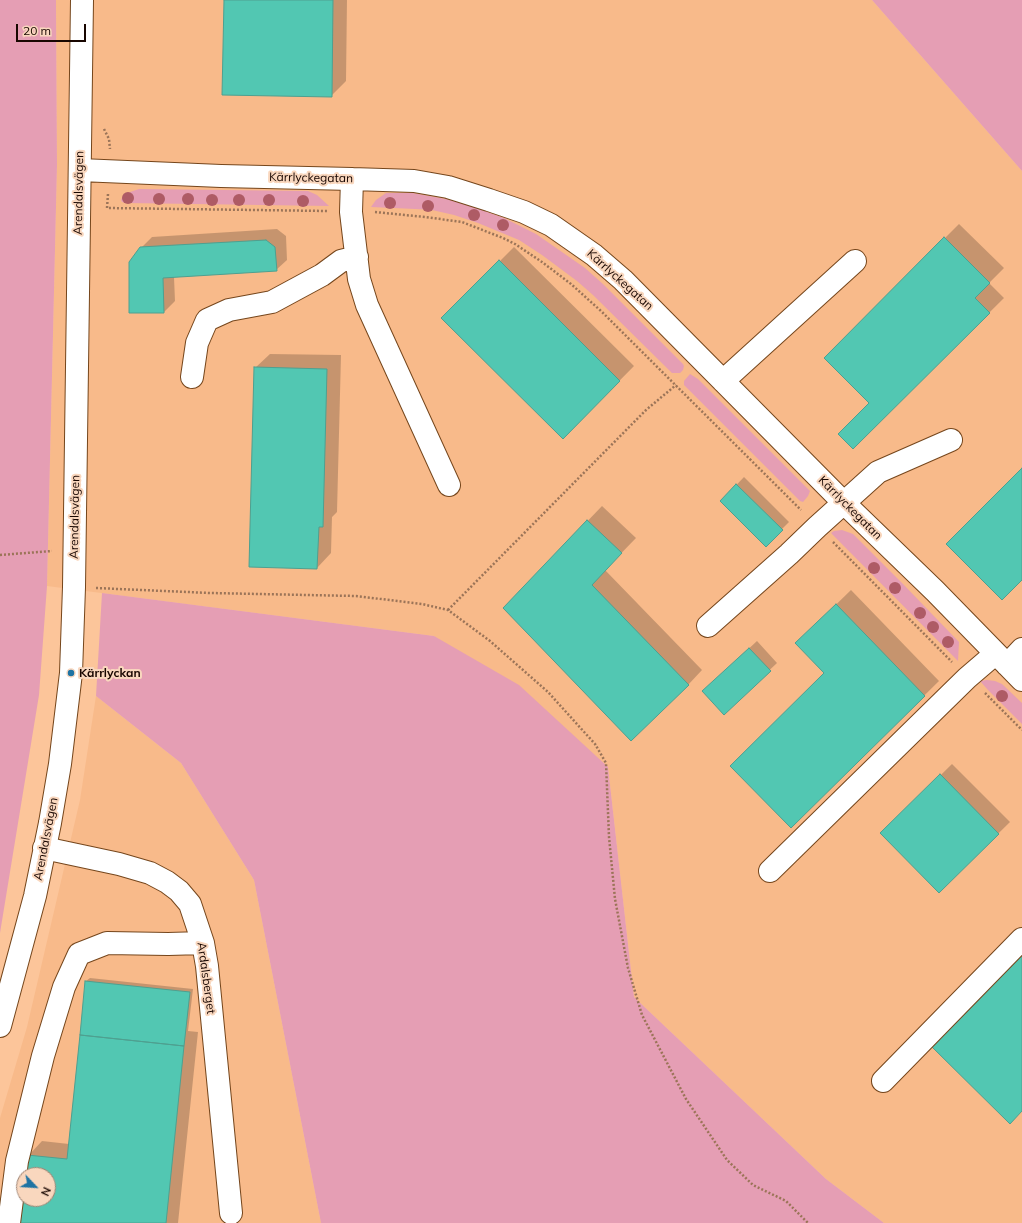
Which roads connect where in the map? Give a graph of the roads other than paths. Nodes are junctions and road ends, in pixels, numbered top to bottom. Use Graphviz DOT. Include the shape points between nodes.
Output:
graph roads {
  1 [pos="82,0"];
  2 [pos="80,170"];
  3 [pos="352,179"];
  4 [pos="357,257"];
  5 [pos="855,261"];
  6 [pos="192,377"];
  7 [pos="723,380"];
  8 [pos="952,440"];
  9 [pos="449,485"];
  10 [pos="844,503"];
  11 [pos="708,626"];
  12 [pos="1022,649"];
  13 [pos="1001,659"];
  14 [pos="1022,680"];
  15 [pos="44,848"];
  16 [pos="770,871"];
  17 [pos="1022,939"];
  18 [pos="203,943"];
  19 [pos="0,1026"];
  20 [pos="883,1081"];
  21 [pos="230,1213"];
  22 [pos="10,1223"];
  1 -- 2 [label="street, Arendalsvägen"];
  2 -- 3 [label="street, Kärrlyckegatan"];
  2 -- 15 [label="street, Arendalsvägen" via="71,673 60,764"];
  3 -- 4 [label="street" via="351,212"];
  3 -- 7 [label="street, Kärrlyckegatan" via="414,181 448,186 524,212 551,225 594,255 623,280"];
  4 -- 6 [label="street" via="341,261 322,275 272,302 229,310 207,320 197,343"];
  4 -- 9 [label="street" via="359,279 367,305"];
  5 -- 7 [label="street"];
  7 -- 10 [label="street, Kärrlyckegatan"];
  8 -- 10 [label="street" via="878,472"];
  10 -- 11 [label="street"];
  10 -- 13 [label="street, Kärrlyckegatan"];
  12 -- 13 [label="street"];
  13 -- 14 [label="street, Kärrlyckegatan"];
  13 -- 16 [label="street" via="967,678"];
  15 -- 18 [label="street, Ardalsberget" via="119,864 150,873 167,882 190,904"];
  15 -- 19 [label="street, Arendalsvägen" via="35,896"];
  17 -- 20 [label="street"];
  18 -- 21 [label="street, Ardalsberget"];
  18 -- 22 [label="street" via="107,943 79,954 64,987 43,1056 18,1161"];
}
